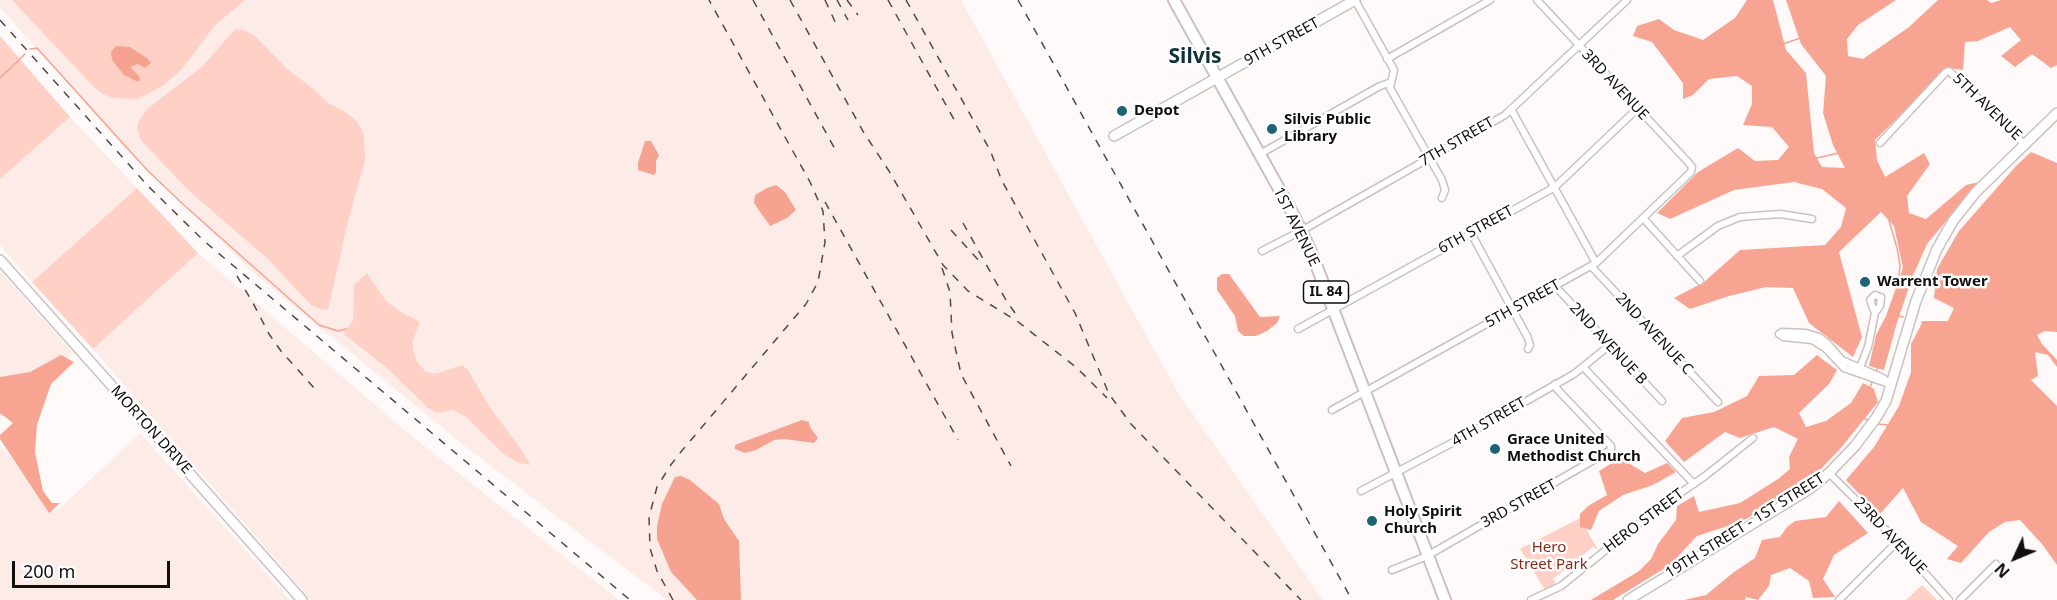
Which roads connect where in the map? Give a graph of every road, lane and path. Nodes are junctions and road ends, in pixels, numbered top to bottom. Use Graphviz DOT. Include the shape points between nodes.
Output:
graph roads {
  1 [pos="1355,0"];
  2 [pos="1490,0"];
  3 [pos="1537,0"];
  4 [pos="1627,0"];
  5 [pos="1177,1"];
  6 [pos="1578,45"];
  7 [pos="1387,58"];
  8 [pos="1217,78"];
  9 [pos="1389,83"];
  10 [pos="1511,109"];
  11 [pos="1637,109"];
  12 [pos="2057,113"];
  13 [pos="1114,136"];
  14 [pos="1880,143"];
  15 [pos="2025,145"];
  16 [pos="1260,154"];
  17 [pos="1429,158"];
  18 [pos="1692,170"];
  19 [pos="1555,187"];
  20 [pos="1442,198"];
  21 [pos="1644,219"];
  22 [pos="1812,219"];
  23 [pos="1301,231"];
  24 [pos="1471,233"];
  25 [pos="1262,250"];
  26 [pos="1677,256"];
  27 [pos="0,260"];
  28 [pos="1594,265"];
  29 [pos="1700,281"];
  30 [pos="1555,286"];
  31 [pos="1512,309"];
  32 [pos="1333,311"];
  33 [pos="1875,314"];
  34 [pos="1298,329"];
  35 [pos="1610,345"];
  36 [pos="1528,349"];
  37 [pos="1584,368"];
  38 [pos="1858,371"];
  39 [pos="1555,384"];
  40 [pos="1892,385"];
  41 [pos="1364,392"];
  42 [pos="1662,401"];
  43 [pos="1718,402"];
  44 [pos="1332,410"];
  45 [pos="1754,438"];
  46 [pos="1395,473"];
  47 [pos="1829,473"];
  48 [pos="1694,484"];
  49 [pos="1361,490"];
  50 [pos="1897,542"];
  51 [pos="1427,556"];
  52 [pos="1996,564"];
  53 [pos="1392,570"];
  54 [pos="302,600"];
  55 [pos="1444,600"];
  56 [pos="1531,600"];
  57 [pos="1628,600"];
  58 [pos="1839,600"];
  59 [pos="1949,600"];
  60 [pos="1960,600"];
  1 -- 7 [label="street"];
  1 -- 8 [label="street, 9TH STREET"];
  2 -- 7 [label="street"];
  3 -- 6 [label="street, 3RD AVENUE"];
  4 -- 6 [label="street, 7TH STREET"];
  5 -- 8 [label="main road, 1ST AVENUE / IL 84"];
  6 -- 10 [label="street, 7TH STREET"];
  6 -- 11 [label="street, 3RD AVENUE"];
  7 -- 9 [label="street" via="1394,74"];
  8 -- 13 [label="street, 9TH STREET"];
  8 -- 16 [label="main road, 1ST AVENUE / IL 84"];
  9 -- 16 [label="street"];
  9 -- 17 [label="street"];
  10 -- 17 [label="street, 7TH STREET"];
  10 -- 19 [label="street, 2ND AVENUE C"];
  11 -- 18 [label="street, 3RD AVENUE"];
  11 -- 19 [label="street, 6TH STREET"];
  12 -- 15 [label="street, 19TH STREET - 1ST STREET"];
  14 -- 15 [label="street, 5TH AVENUE" via="1948,71"];
  15 -- 40 [label="street, 19TH STREET - 1ST STREET" via="1965,205 1944,236 1916,301"];
  16 -- 23 [label="main road, 1ST AVENUE / IL 84"];
  17 -- 20 [label="street" via="1444,185"];
  17 -- 23 [label="street, 7TH STREET"];
  18 -- 21 [label="street, 5TH STREET"];
  19 -- 24 [label="street, 6TH STREET"];
  19 -- 28 [label="street, 2ND AVENUE C"];
  21 -- 26 [label="street"];
  21 -- 28 [label="street, 5TH STREET"];
  22 -- 26 [label="street" via="1780,214 1740,217 1718,226"];
  23 -- 25 [label="street, 7TH STREET"];
  23 -- 32 [label="main road, 1ST AVENUE / IL 84"];
  24 -- 31 [label="street"];
  24 -- 32 [label="street, 6TH STREET"];
  26 -- 29 [label="street"];
  27 -- 54 [label="street, MORTON DRIVE"];
  28 -- 30 [label="street, 5TH STREET"];
  28 -- 43 [label="street, 2ND AVENUE C"];
  30 -- 31 [label="street, 5TH STREET"];
  30 -- 35 [label="street, 2ND AVENUE B"];
  31 -- 36 [label="street" via="1528,338"];
  31 -- 41 [label="street, 5TH STREET"];
  32 -- 34 [label="street, 6TH STREET"];
  32 -- 41 [label="main road, 1ST AVENUE / IL 84"];
  33 -- 38 [label="street"];
  35 -- 37 [label="street, 4TH STREET"];
  35 -- 42 [label="street, 2ND AVENUE B"];
  37 -- 39 [label="street, 4TH STREET"];
  37 -- 48 [label="street"];
  38 -- 38 [label="street" via="1819,337 1806,333 1779,334 1816,342 1844,368"];
  38 -- 40 [label="street"];
  39 -- 46 [label="street, 4TH STREET"];
  39 -- 51 [label="street, 3RD STREET" via="1611,450"];
  40 -- 47 [label="street, 19TH STREET - 1ST STREET" via="1873,423"];
  41 -- 44 [label="street, 5TH STREET"];
  41 -- 46 [label="main road, 1ST AVENUE / IL 84"];
  45 -- 48 [label="street, HERO STREET"];
  46 -- 49 [label="street, 4TH STREET"];
  46 -- 51 [label="main road, 1ST AVENUE / IL 84"];
  47 -- 50 [label="street, 23RD AVENUE"];
  47 -- 57 [label="street, 19TH STREET - 1ST STREET" via="1792,501"];
  48 -- 56 [label="street, HERO STREET" via="1561,586"];
  50 -- 58 [label="street"];
  50 -- 59 [label="street, 23RD AVENUE"];
  51 -- 53 [label="street, 3RD STREET"];
  51 -- 55 [label="main road, 1ST AVENUE / IL 84"];
  52 -- 60 [label="street"];
}
